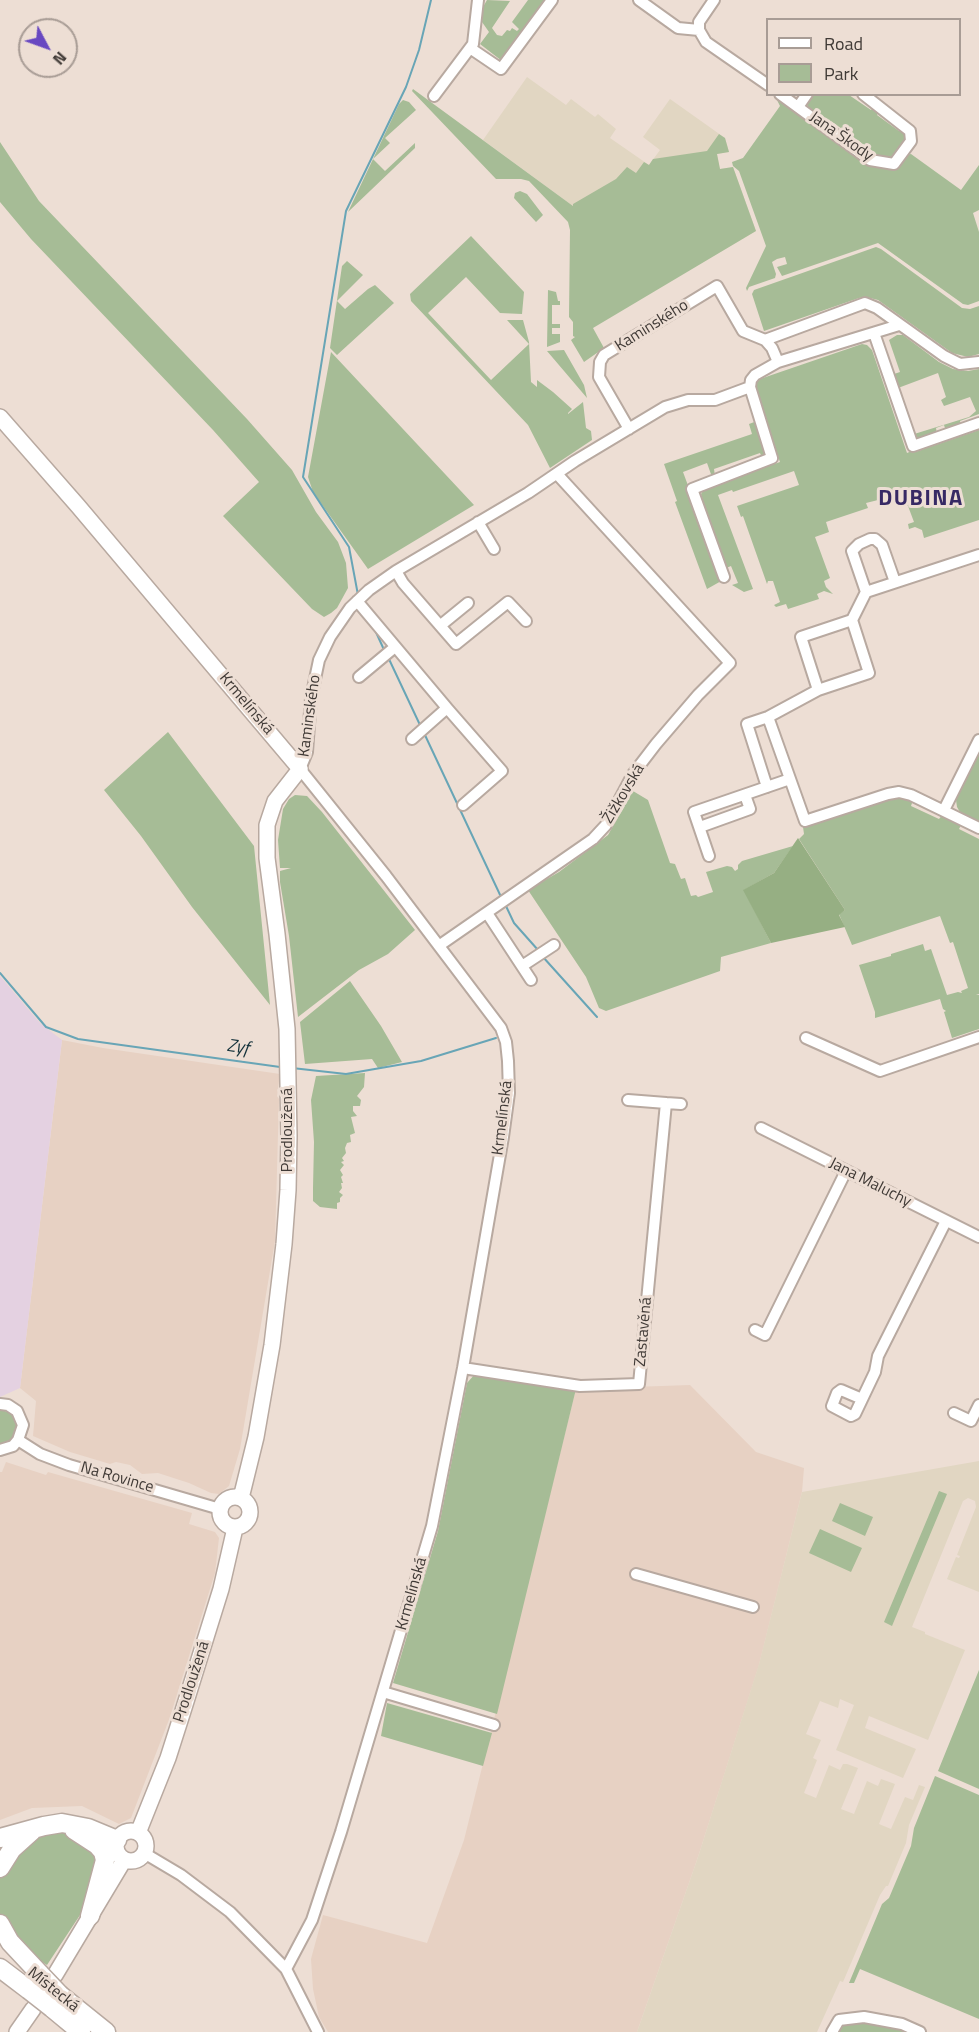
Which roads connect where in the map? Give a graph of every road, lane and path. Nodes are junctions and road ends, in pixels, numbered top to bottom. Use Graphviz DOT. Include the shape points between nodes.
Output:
graph roads {
  1 [pos="478,0"];
  2 [pos="552,0"];
  3 [pos="639,0"];
  4 [pos="714,0"];
  5 [pos="699,30"];
  6 [pos="470,48"];
  7 [pos="766,84"];
  8 [pos="434,96"];
  9 [pos="783,96"];
  10 [pos="806,96"];
  11 [pos="866,96"];
  12 [pos="798,107"];
  13 [pos="899,325"];
  14 [pos="874,333"];
  15 [pos="765,340"];
  16 [pos="778,362"];
  17 [pos="979,362"];
  18 [pos="750,387"];
  19 [pos="0,417"];
  20 [pos="979,423"];
  21 [pos="629,429"];
  22 [pos="557,474"];
  23 [pos="478,522"];
  24 [pos="494,549"];
  25 [pos="979,555"];
  26 [pos="396,571"];
  27 [pos="724,577"];
  28 [pos="896,582"];
  29 [pos="866,592"];
  30 [pos="357,601"];
  31 [pos="468,603"];
  32 [pos="526,621"];
  33 [pos="852,621"];
  34 [pos="441,625"];
  35 [pos="395,646"];
  36 [pos="359,677"];
  37 [pos="818,690"];
  38 [pos="447,708"];
  39 [pos="768,717"];
  40 [pos="412,739"];
  41 [pos="979,740"];
  42 [pos="300,769"];
  43 [pos="790,779"];
  44 [pos="767,787"];
  45 [pos="745,795"];
  46 [pos="464,805"];
  47 [pos="944,810"];
  48 [pos="699,827"];
  49 [pos="979,828"];
  50 [pos="709,856"];
  51 [pos="487,913"];
  52 [pos="440,945"];
  53 [pos="554,945"];
  54 [pos="522,966"];
  55 [pos="531,980"];
  56 [pos="979,1037"];
  57 [pos="806,1038"];
  58 [pos="628,1100"];
  59 [pos="666,1103"];
  60 [pos="681,1104"];
  61 [pos="761,1128"];
  62 [pos="846,1170"];
  63 [pos="946,1221"];
  64 [pos="979,1238"];
  65 [pos="755,1330"];
  66 [pos="463,1368"];
  67 [pos="862,1399"];
  68 [pos="0,1404"];
  69 [pos="979,1405"];
  70 [pos="954,1413"];
  71 [pos="18,1440"];
  72 [pos="0,1450"];
  73 [pos="241,1498"];
  74 [pos="220,1509"];
  75 [pos="235,1528"];
  76 [pos="636,1574"];
  77 [pos="753,1607"];
  78 [pos="383,1692"];
  79 [pos="494,1725"];
  80 [pos="62,1823"];
  81 [pos="35,1828"];
  82 [pos="138,1833"];
  83 [pos="0,1838"];
  84 [pos="117,1840"];
  85 [pos="144,1853"];
  86 [pos="124,1860"];
  87 [pos="0,1868"];
  88 [pos="90,1916"];
  89 [pos="0,1924"];
  90 [pos="0,1948"];
  91 [pos="0,1968"];
  92 [pos="286,1969"];
  93 [pos="0,1982"];
  94 [pos="42,1993"];
  95 [pos="81,2031"];
  96 [pos="17,2032"];
  97 [pos="106,2032"];
  98 [pos="318,2032"];
  99 [pos="832,2032"];
  100 [pos="920,2032"];
  1 -- 6 [label="street"];
  2 -- 6 [label="street" via="501,69"];
  3 -- 5 [label="street" via="678,28"];
  4 -- 5 [label="street" via="699,22"];
  5 -- 7 [label="street" via="706,42"];
  6 -- 8 [label="street"];
  9 -- 12 [label="street, Jana Škody"];
  10 -- 12 [label="street, Jana Škody"];
  11 -- 12 [label="street, Jana Škody" via="911,135 911,149 894,164 873,161"];
  13 -- 14 [label="street"];
  13 -- 15 [label="street" via="865,303"];
  13 -- 17 [label="street" via="960,364"];
  14 -- 16 [label="street"];
  14 -- 20 [label="street" via="913,446"];
  15 -- 16 [label="street"];
  15 -- 21 [label="street, Kaminského" via="743,331 717,286 604,355 599,377"];
  16 -- 18 [label="street" via="755,375"];
  18 -- 21 [label="street" via="716,400 676,402"];
  18 -- 27 [label="street" via="772,458 692,489"];
  19 -- 42 [label="main road, Krmelínská"];
  21 -- 22 [label="street, Kaminského"];
  22 -- 23 [label="street, Kaminského"];
  22 -- 51 [label="street, Žižkovská" via="730,663 650,751 606,825 593,839"];
  23 -- 24 [label="street"];
  23 -- 26 [label="street, Kaminského"];
  25 -- 28 [label="street"];
  26 -- 30 [label="street, Kaminského"];
  26 -- 34 [label="street"];
  28 -- 29 [label="street"];
  28 -- 29 [label="street" via="882,545 875,539 864,542 855,546 852,556"];
  29 -- 33 [label="street"];
  30 -- 35 [label="street"];
  30 -- 42 [label="street, Kaminského" via="330,637 319,660 310,705 307,752"];
  31 -- 34 [label="street"];
  32 -- 34 [label="street" via="505,598 456,644"];
  33 -- 37 [label="street" via="869,673"];
  33 -- 37 [label="street" via="801,637"];
  35 -- 36 [label="street"];
  35 -- 38 [label="street"];
  37 -- 39 [label="street"];
  38 -- 40 [label="street"];
  38 -- 46 [label="street" via="502,771"];
  39 -- 43 [label="street"];
  39 -- 44 [label="street" via="747,724"];
  41 -- 47 [label="street"];
  42 -- 52 [label="street, Krmelínská"];
  42 -- 73 [label="main road, Prodloužená" via="275,801 268,817 266,842 288,1061 288,1190 278,1299 262,1405"];
  43 -- 44 [label="street"];
  43 -- 47 [label="street" via="805,821 900,792"];
  44 -- 45 [label="street"];
  45 -- 48 [label="street" via="750,809"];
  45 -- 48 [label="street" via="694,812"];
  47 -- 49 [label="street"];
  48 -- 50 [label="street"];
  51 -- 52 [label="street, Žižkovská"];
  51 -- 54 [label="street"];
  52 -- 66 [label="street, Krmelínská" via="501,1028 508,1060 509,1093 503,1137"];
  53 -- 54 [label="street"];
  54 -- 55 [label="street"];
  56 -- 57 [label="street" via="880,1071"];
  58 -- 59 [label="street"];
  59 -- 60 [label="street"];
  59 -- 66 [label="street, Zastavěná" via="639,1384 580,1386"];
  61 -- 62 [label="street, Jana Maluchy"];
  62 -- 63 [label="street, Jana Maluchy"];
  62 -- 65 [label="street" via="765,1335"];
  63 -- 64 [label="street, Jana Maluchy"];
  63 -- 67 [label="street" via="878,1356"];
  66 -- 78 [label="street, Krmelínská" via="432,1526"];
  68 -- 71 [label="street" via="13,1408 21,1418 22,1433"];
  69 -- 70 [label="street" via="971,1421"];
  71 -- 72 [label="street"];
  71 -- 74 [label="street, Na Rovince" via="69,1465"];
  73 -- 74 [label="main road" via="229,1498"];
  73 -- 75 [label="main road" via="248,1504 250,1515 246,1523"];
  74 -- 75 [label="main road" via="224,1523"];
  75 -- 82 [label="main road, Prodloužená" via="187,1701"];
  76 -- 77 [label="street"];
  78 -- 79 [label="street"];
  78 -- 92 [label="street, Krmelínská" via="312,1920"];
  80 -- 81 [label="highway"];
  80 -- 84 [label="highway"];
  80 -- 88 [label="highway" via="103,1852 104,1869"];
  81 -- 83 [label="highway"];
  81 -- 87 [label="highway" via="12,1849"];
  82 -- 84 [label="main road" via="126,1832"];
  82 -- 85 [label="main road" via="145,1841"];
  84 -- 86 [label="main road" via="116,1851"];
  85 -- 86 [label="main road" via="136,1861"];
  85 -- 92 [label="street" via="230,1912"];
  86 -- 88 [label="main road"];
  88 -- 94 [label="main road"];
  89 -- 94 [label="highway"];
  90 -- 94 [label="highway, Místecká"];
  91 -- 94 [label="highway, Místecká"];
  92 -- 98 [label="street"];
  93 -- 94 [label="highway"];
  94 -- 95 [label="highway, Místecká"];
  94 -- 96 [label="main road"];
  94 -- 97 [label="highway, Místecká"];
  99 -- 100 [label="street" via="839,2020 864,2016"];
}
